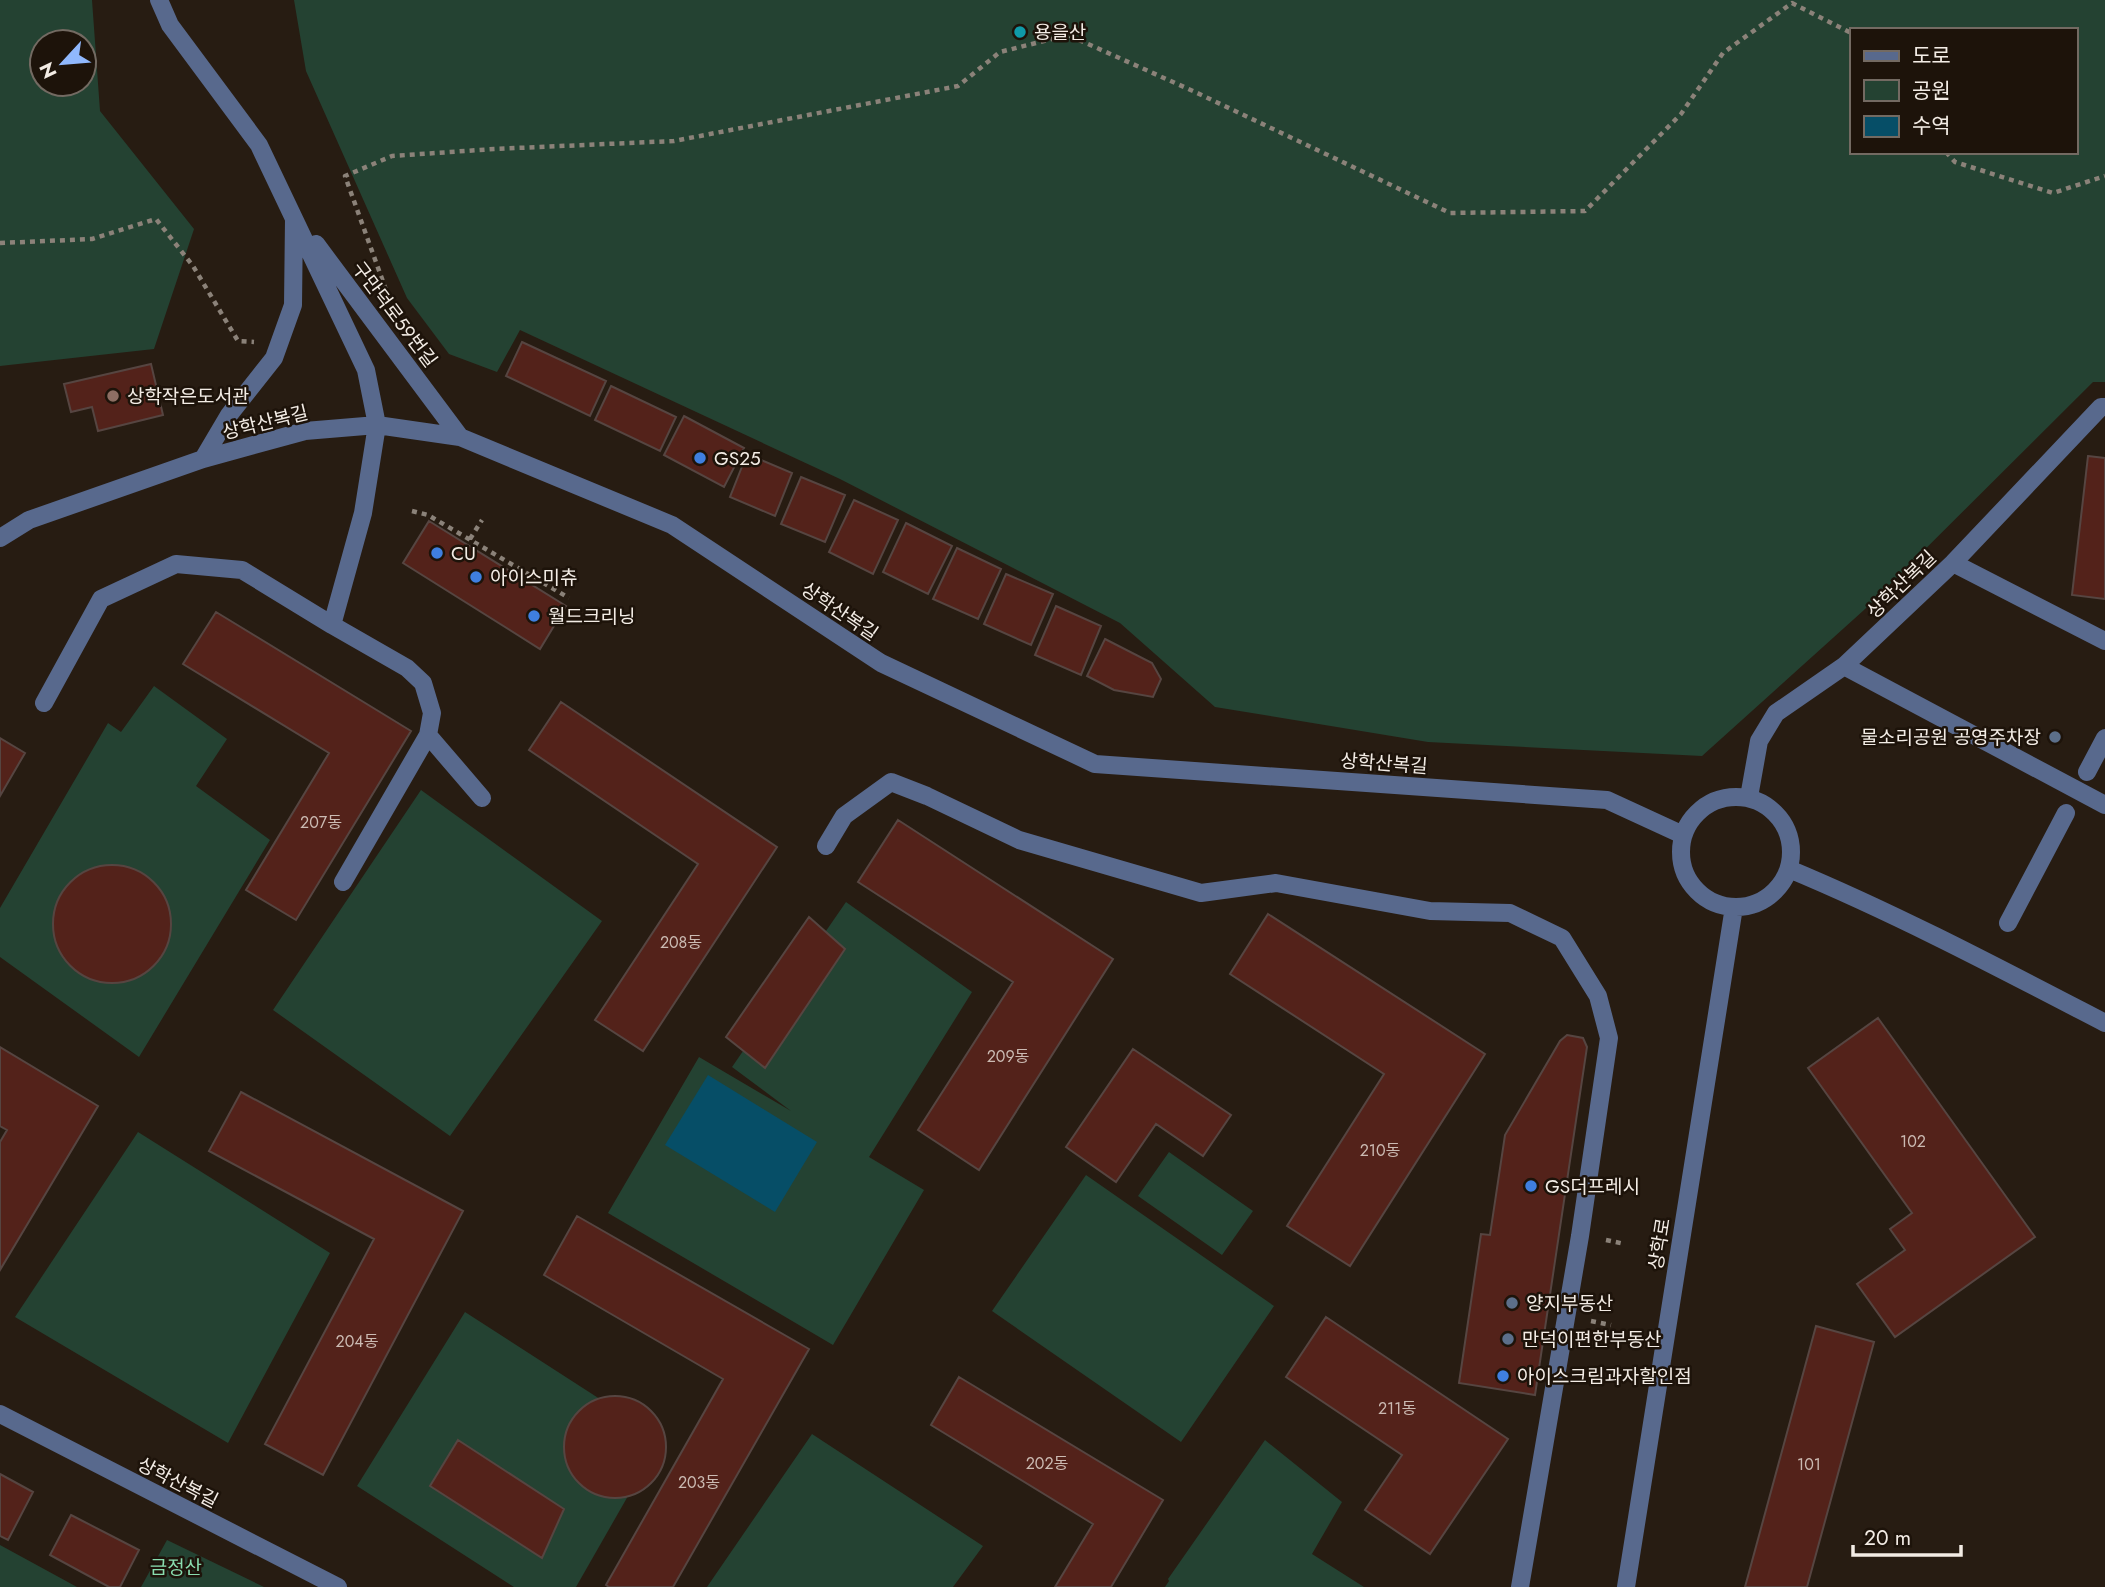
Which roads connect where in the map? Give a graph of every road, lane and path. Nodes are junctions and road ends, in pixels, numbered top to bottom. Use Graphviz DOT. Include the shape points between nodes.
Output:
graph roads {
  1 [pos="159,0"];
  2 [pos="1850,32"];
  3 [pos="1948,154"];
  4 [pos="2105,176"];
  5 [pos="295,216"];
  6 [pos="0,243"];
  7 [pos="390,300"];
  8 [pos="261,342"];
  9 [pos="2105,407"];
  10 [pos="377,425"];
  11 [pos="460,437"];
  12 [pos="204,459"];
  13 [pos="412,511"];
  14 [pos="482,520"];
  15 [pos="0,538"];
  16 [pos="470,539"];
  17 [pos="1953,563"];
  18 [pos="569,598"];
  19 [pos="332,625"];
  20 [pos="2105,641"];
  21 [pos="1844,666"];
  22 [pos="44,703"];
  23 [pos="428,735"];
  24 [pos="2105,738"];
  25 [pos="2087,772"];
  26 [pos="1749,797"];
  27 [pos="482,798"];
  28 [pos="2105,805"];
  29 [pos="2066,813"];
  30 [pos="1683,835"];
  31 [pos="826,846"];
  32 [pos="1789,869"];
  33 [pos="343,882"];
  34 [pos="1734,907"];
  35 [pos="2008,922"];
  36 [pos="2105,1023"];
  37 [pos="0,1414"];
  38 [pos="338,1587"];
  39 [pos="1520,1587"];
  40 [pos="1626,1587"];
  1 -- 5 [label="street, 구만덕로59번길" via="170,25 259,145"];
  2 -- 7 [label="path" via="1792,3 1723,53 1681,114 1585,211 1450,213 1068,35 1000,51 958,86 674,141 392,156 345,176"];
  3 -- 4 [label="path" via="1955,162 2053,193"];
  5 -- 10 [label="street, 구만덕로59번길" via="366,369"];
  5 -- 11 [label="street, 구만덕로59번길"];
  5 -- 12 [label="street, 구만덕로59번길" via="293,305 274,358 229,415"];
  6 -- 8 [label="path" via="92,239 156,219 192,266 238,341"];
  9 -- 17 [label="street, 상학산복길"];
  10 -- 11 [label="street, 상학산복길"];
  10 -- 12 [label="street, 상학산복길" via="305,431"];
  10 -- 19 [label="street" via="363,513"];
  11 -- 30 [label="street, 상학산복길" via="672,525 881,663 1095,764 1608,800"];
  12 -- 15 [label="street, 상학산복길" via="29,520"];
  13 -- 16 [label="path" via="428,514"];
  14 -- 16 [label="path"];
  16 -- 18 [label="path"];
  17 -- 20 [label="street"];
  17 -- 21 [label="street, 상학산복길"];
  19 -- 22 [label="street" via="242,570 176,564 100,599"];
  19 -- 23 [label="street" via="407,668 423,683 432,713"];
  21 -- 26 [label="street, 상학산복길" via="1776,713 1759,741"];
  21 -- 28 [label="street"];
  23 -- 27 [label="street"];
  23 -- 33 [label="street"];
  24 -- 25 [label="street"];
  26 -- 30 [label="street" via="1731,796 1701,808"];
  26 -- 32 [label="street" via="1780,817 1788,833"];
  29 -- 35 [label="street"];
  30 -- 34 [label="street" via="1680,852 1690,884 1717,904"];
  31 -- 39 [label="street" via="844,816 891,782 1019,840 1201,893 1276,883 1430,911 1510,913 1563,938 1598,996 1609,1038"];
  32 -- 34 [label="street" via="1768,898"];
  32 -- 36 [label="street" via="1988,961"];
  34 -- 40 [label="street, 상학로"];
  37 -- 38 [label="street, 상학산복길"];
}
